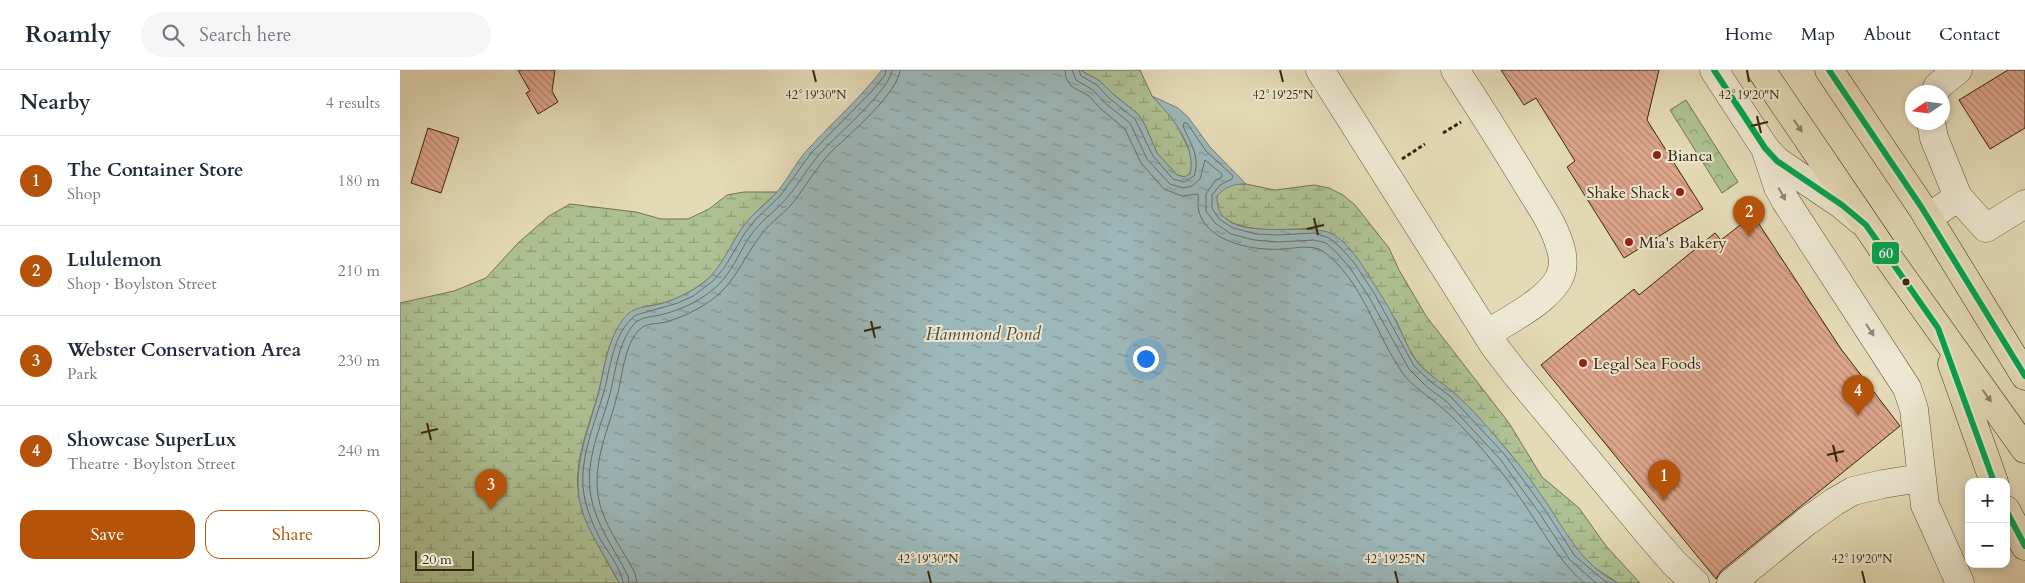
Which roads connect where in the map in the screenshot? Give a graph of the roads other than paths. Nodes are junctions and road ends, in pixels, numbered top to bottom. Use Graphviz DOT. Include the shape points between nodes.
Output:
graph roads {
  1 [pos="1320,70"];
  2 [pos="1455,70"];
  3 [pos="1714,70"];
  4 [pos="1761,70"];
  5 [pos="1829,70"];
  6 [pos="1958,70"];
  7 [pos="1939,85"];
  8 [pos="1933,130"];
  9 [pos="1765,148"];
  10 [pos="1958,197"];
  11 [pos="2025,204"];
  12 [pos="1928,218"];
  13 [pos="1866,225"];
  14 [pos="1988,315"];
  15 [pos="1938,328"];
  16 [pos="1486,334"];
  17 [pos="2025,347"];
  18 [pos="2025,376"];
  19 [pos="2025,449"];
  20 [pos="1921,478"];
  21 [pos="1993,478"];
  22 [pos="2010,518"];
  23 [pos="2025,546"];
  24 [pos="1695,583"];
  25 [pos="1731,583"];
  26 [pos="1960,583"];
  1 -- 16 [label="lane"];
  2 -- 16 [label="lane" via="1551,224 1563,262 1555,286"];
  3 -- 9 [label="lane"];
  4 -- 13 [label="highway, one-way"];
  5 -- 12 [label="highway"];
  6 -- 7 [label="lane"];
  8 -- 10 [label="lane"];
  9 -- 13 [label="lane" via="1788,170"];
  9 -- 20 [label="lane, one-way" via="1786,200 1907,388 1914,409"];
  10 -- 11 [label="lane" via="1986,228"];
  10 -- 12 [label="lane"];
  12 -- 14 [label="highway"];
  13 -- 15 [label="highway"];
  14 -- 17 [label="highway"];
  14 -- 18 [label="highway"];
  15 -- 19 [label="highway, one-way"];
  15 -- 21 [label="highway"];
  16 -- 24 [label="lane" via="1648,533"];
  20 -- 25 [label="lane" via="1868,487 1847,495 1806,522"];
  20 -- 26 [label="lane" via="1929,518"];
  22 -- 23 [label="highway"];
}
